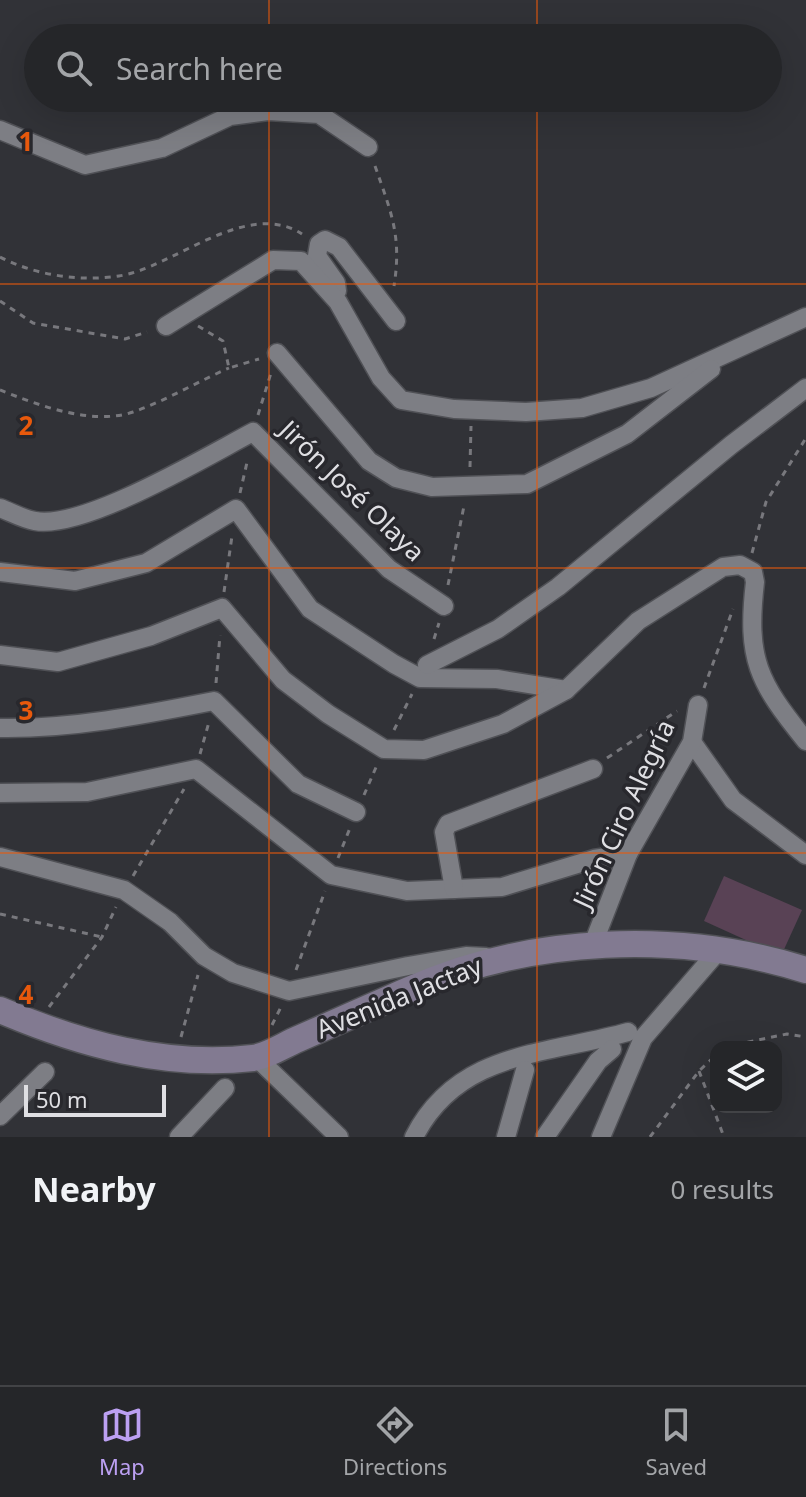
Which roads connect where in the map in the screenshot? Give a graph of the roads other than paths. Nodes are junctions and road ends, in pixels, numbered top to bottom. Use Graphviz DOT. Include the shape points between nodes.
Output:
graph roads {
  1 [pos="260,112"];
  2 [pos="285,112"];
  3 [pos="0,130"];
  4 [pos="368,147"];
  5 [pos="338,302"];
  6 [pos="806,317"];
  7 [pos="396,321"];
  8 [pos="166,326"];
  9 [pos="732,352"];
  10 [pos="277,353"];
  11 [pos="806,388"];
  12 [pos="0,508"];
  13 [pos="0,572"];
  14 [pos="444,606"];
  15 [pos="0,655"];
  16 [pos="427,665"];
  17 [pos="566,690"];
  18 [pos="698,705"];
  19 [pos="0,728"];
  20 [pos="806,741"];
  21 [pos="692,742"];
  22 [pos="593,769"];
  23 [pos="0,793"];
  24 [pos="356,812"];
  25 [pos="628,854"];
  26 [pos="806,855"];
  27 [pos="0,857"];
  28 [pos="454,889"];
  29 [pos="593,944"];
  30 [pos="719,950"];
  31 [pos="505,957"];
  32 [pos="806,970"];
  33 [pos="0,1010"];
  34 [pos="628,1032"];
  35 [pos="612,1049"];
  36 [pos="257,1058"];
  37 [pos="525,1070"];
  38 [pos="45,1072"];
  39 [pos="225,1088"];
  40 [pos="0,1116"];
  41 [pos="179,1137"];
  42 [pos="339,1137"];
  43 [pos="414,1137"];
  44 [pos="506,1137"];
  45 [pos="545,1137"];
  46 [pos="601,1137"];
  1 -- 3 [label="street" via="230,116 162,148 85,165"];
  2 -- 4 [label="street" via="319,114"];
  5 -- 7 [label="street" via="336,283 317,256 325,240 339,247"];
  5 -- 8 [label="street" via="301,261 273,260"];
  5 -- 9 [label="street" via="381,378 401,400 454,409 582,408 651,388"];
  6 -- 9 [label="street"];
  9 -- 10 [label="street" via="627,434 527,484 432,487 396,478 369,461"];
  11 -- 16 [label="street" via="558,587 498,629"];
  12 -- 14 [label="street, Jirón José Olaya" via="37,522 76,517 125,498 253,432 389,569"];
  13 -- 17 [label="street" via="75,581 146,563 236,509 310,609 394,664 420,678 497,679"];
  15 -- 17 [label="street" via="58,662 139,640 222,608 283,680 384,749 424,750 503,724"];
  17 -- 20 [label="street" via="638,621 723,567 740,565 753,572 755,582 752,650 764,686"];
  18 -- 21 [label="street, Jirón Ciro Alegría"];
  19 -- 24 [label="street" via="113,721 214,701 298,784"];
  21 -- 25 [label="street, Jirón Ciro Alegría"];
  21 -- 26 [label="street" via="733,800"];
  22 -- 28 [label="street" via="448,824 444,832"];
  23 -- 28 [label="street" via="87,792 196,769 331,875 407,891"];
  25 -- 28 [label="street" via="502,887"];
  25 -- 29 [label="street, Jirón Ciro Alegría"];
  27 -- 31 [label="street" via="124,890 170,922 204,956 233,973 289,991 466,956"];
  29 -- 30 [label="street, Avenida Jactay"];
  29 -- 31 [label="street, Avenida Jactay"];
  30 -- 32 [label="street, Avenida Jactay"];
  30 -- 46 [label="street" via="643,1038"];
  31 -- 36 [label="street, Avenida Jactay" via="429,981"];
  33 -- 36 [label="street, Avenida Jactay" via="67,1038 174,1060"];
  34 -- 43 [label="street" via="527,1054 458,1081 427,1111"];
  35 -- 45 [label="street"];
  36 -- 42 [label="street"];
  37 -- 44 [label="street"];
  38 -- 40 [label="street"];
  39 -- 41 [label="street"];
}
